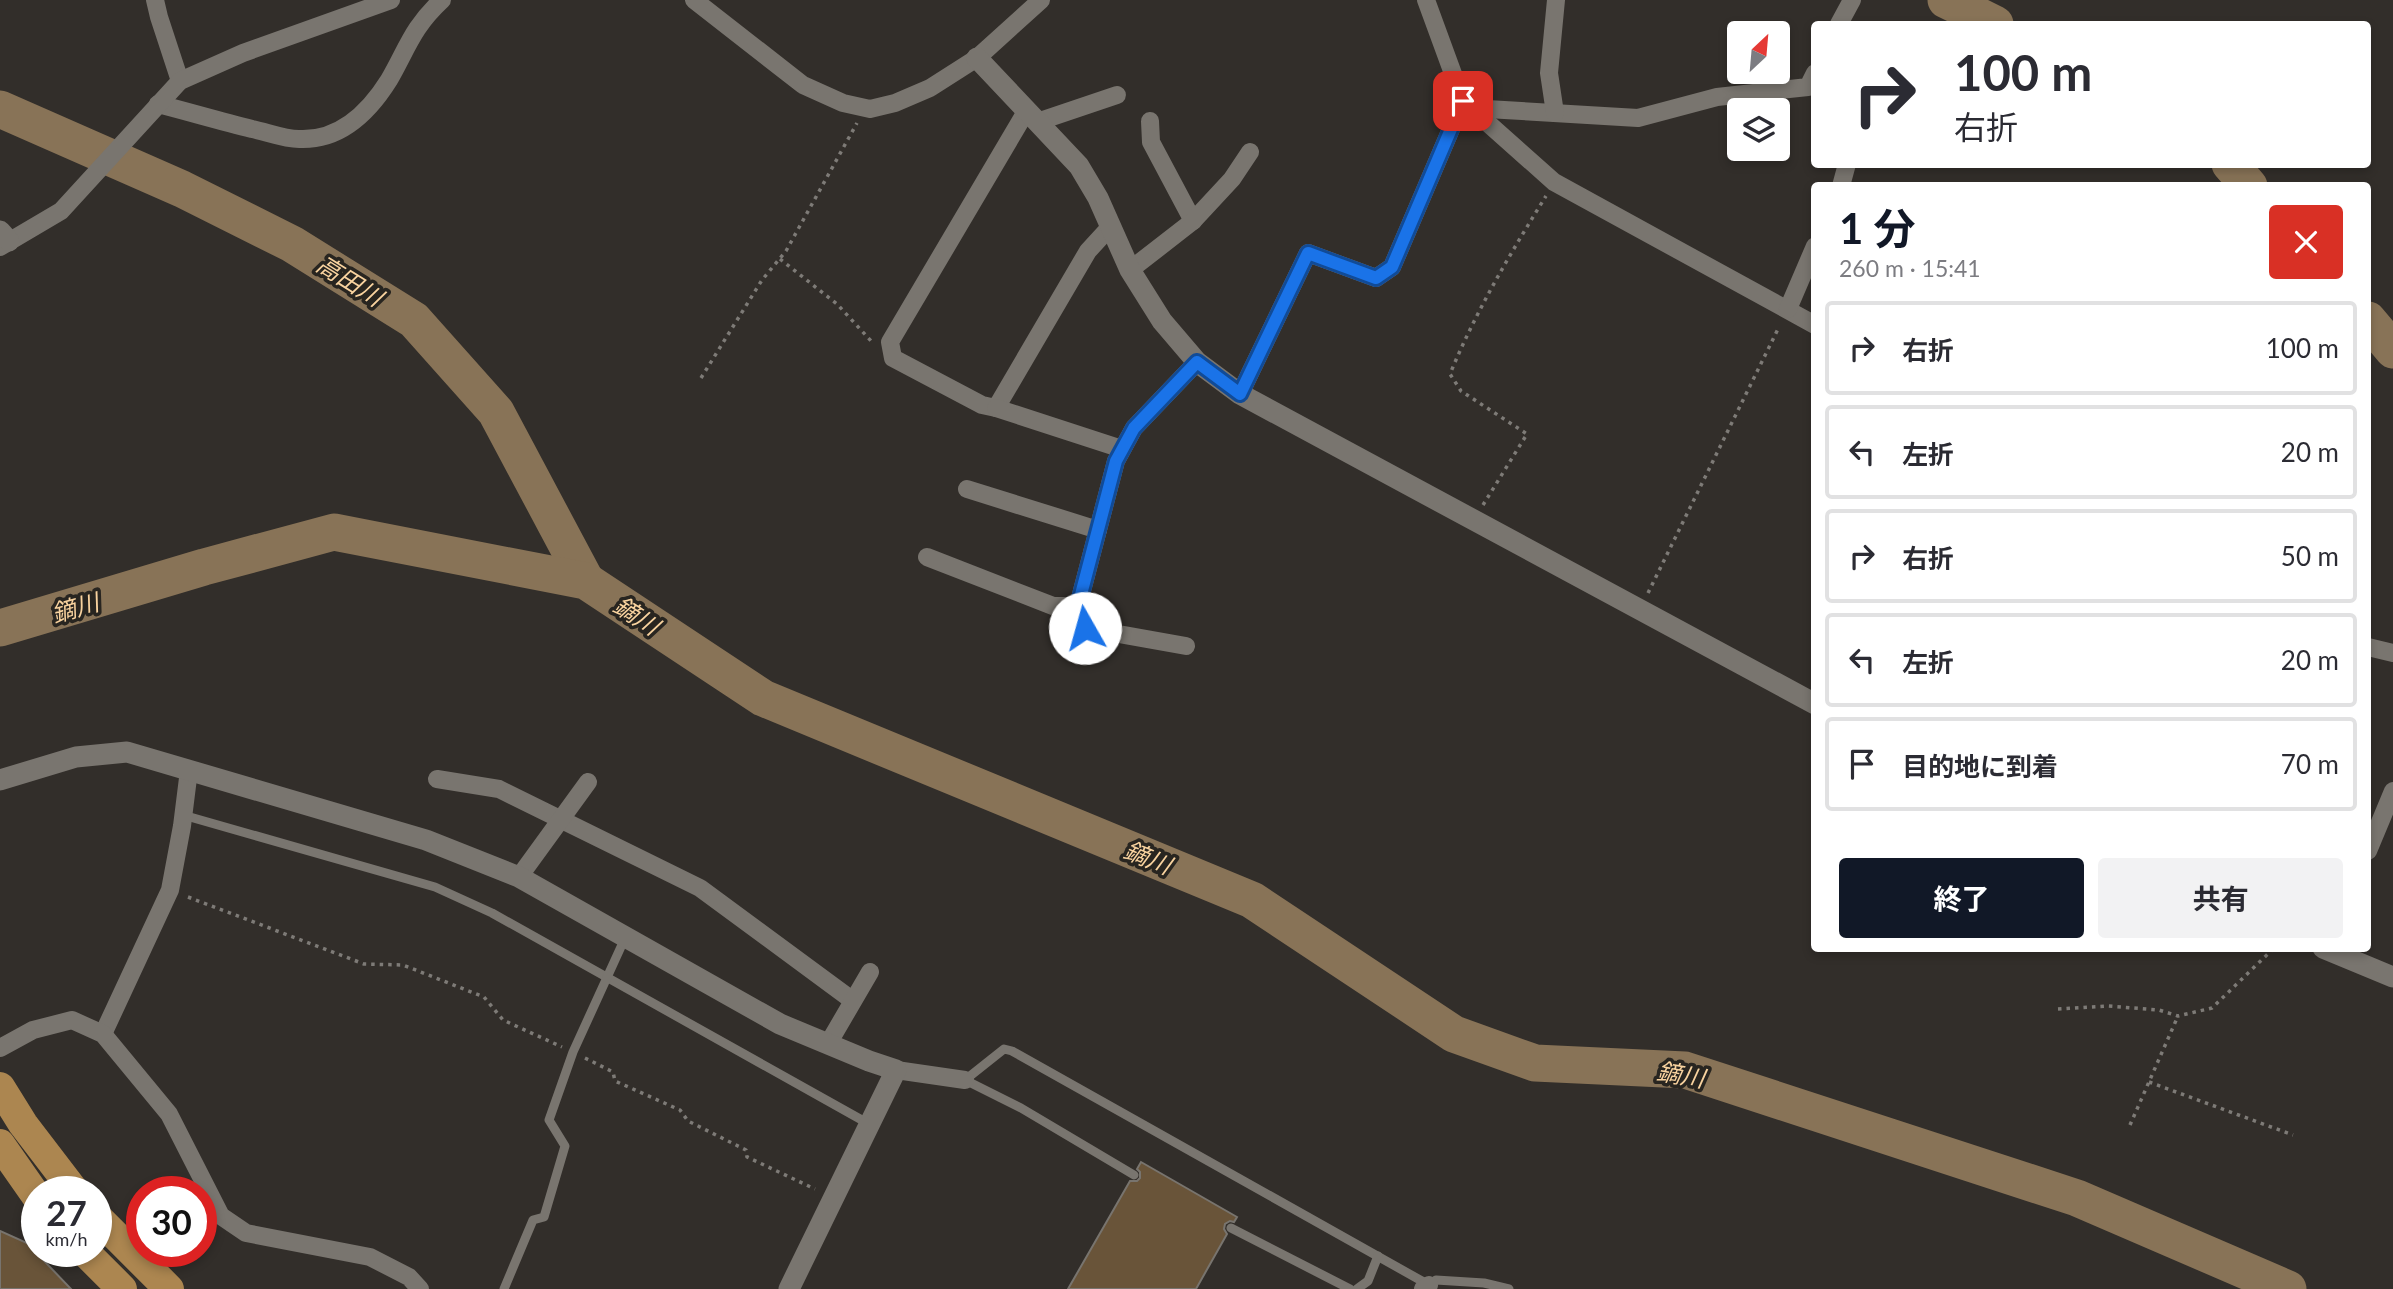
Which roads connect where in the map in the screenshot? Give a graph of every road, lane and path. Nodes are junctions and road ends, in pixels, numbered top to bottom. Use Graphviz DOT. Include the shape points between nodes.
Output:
graph roads {
  1 [pos="155,0"];
  2 [pos="391,0"];
  3 [pos="442,0"];
  4 [pos="694,0"];
  5 [pos="1041,0"];
  6 [pos="1426,0"];
  7 [pos="1556,0"];
  8 [pos="1852,0"];
  9 [pos="1841,21"];
  10 [pos="977,58"];
  11 [pos="180,81"];
  12 [pos="1811,85"];
  13 [pos="1117,95"];
  14 [pos="1463,101"];
  15 [pos="155,107"];
  16 [pos="866,108"];
  17 [pos="1555,113"];
  18 [pos="1032,116"];
  19 [pos="1150,121"];
  20 [pos="1250,152"];
  21 [pos="1554,182"];
  22 [pos="1193,221"];
  23 [pos="1110,227"];
  24 [pos="3,239"];
  25 [pos="1811,255"];
  26 [pos="780,259"];
  27 [pos="1130,270"];
  28 [pos="1788,309"];
  29 [pos="1811,323"];
  30 [pos="893,359"];
  31 [pos="1197,362"];
  32 [pos="701,378"];
  33 [pos="1240,394"];
  34 [pos="996,408"];
  35 [pos="1122,449"];
  36 [pos="967,489"];
  37 [pos="1474,520"];
  38 [pos="1098,530"];
  39 [pos="928,557"];
  40 [pos="1078,606"];
  41 [pos="1640,610"];
  42 [pos="1186,646"];
  43 [pos="2371,648"];
  44 [pos="2393,653"];
  45 [pos="1811,702"];
  46 [pos="189,770"];
  47 [pos="437,779"];
  48 [pos="0,780"];
  49 [pos="588,782"];
  50 [pos="2393,791"];
  51 [pos="183,815"];
  52 [pos="563,820"];
  53 [pos="2371,844"];
  54 [pos="519,877"];
  55 [pos="170,890"];
  56 [pos="625,936"];
  57 [pos="2270,952"];
  58 [pos="2332,952"];
  59 [pos="870,972"];
  60 [pos="2393,977"];
  61 [pos="607,978"];
  62 [pos="852,1000"];
  63 [pos="2058,1009"];
  64 [pos="2179,1016"];
  65 [pos="103,1034"];
  66 [pos="828,1044"];
  67 [pos="0,1048"];
  68 [pos="573,1052"];
  69 [pos="896,1070"];
  70 [pos="965,1080"];
  71 [pos="2149,1082"];
  72 [pos="0,1087"];
  73 [pos="869,1124"];
  74 [pos="2130,1125"];
  75 [pos="2292,1135"];
  76 [pos="0,1144"];
  77 [pos="1134,1175"];
  78 [pos="22,1176"];
  79 [pos="63,1176"];
  80 [pos="832,1197"];
  81 [pos="1231,1228"];
  82 [pos="112,1232"];
  83 [pos="1378,1256"];
  84 [pos="100,1267"];
  85 [pos="1426,1287"];
  86 [pos="122,1289"];
  87 [pos="169,1289"];
  88 [pos="420,1289"];
  89 [pos="504,1289"];
  90 [pos="789,1289"];
  91 [pos="1350,1289"];
  92 [pos="1357,1289"];
  93 [pos="1509,1289"];
  1 -- 11 [label="street"];
  2 -- 11 [label="street" via="243,53"];
  3 -- 15 [label="street" via="413,31 371,106 349,126 323,137 299,139"];
  4 -- 16 [label="street" via="803,85"];
  5 -- 10 [label="street"];
  6 -- 14 [label="street"];
  7 -- 17 [label="street" via="1549,72"];
  8 -- 9 [label="street"];
  10 -- 16 [label="street" via="930,88 895,103"];
  10 -- 18 [label="street"];
  11 -- 15 [label="street"];
  12 -- 17 [label="street" via="1717,97 1639,118"];
  13 -- 18 [label="street"];
  14 -- 17 [label="street" via="1487,109"];
  14 -- 21 [label="street"];
  14 -- 33 [label="street" via="1392,267 1376,278 1308,253"];
  15 -- 24 [label="street" via="61,211"];
  16 -- 26 [label="path"];
  18 -- 23 [label="street" via="1079,166"];
  18 -- 30 [label="street" via="890,342"];
  19 -- 22 [label="street" via="1151,142"];
  20 -- 22 [label="street"];
  21 -- 28 [label="street"];
  21 -- 37 [label="path" via="1495,278 1450,374 1461,391 1527,434"];
  22 -- 27 [label="street"];
  23 -- 27 [label="street"];
  23 -- 34 [label="street" via="1088,251"];
  25 -- 28 [label="street"];
  26 -- 30 [label="path" via="837,304"];
  26 -- 32 [label="path"];
  27 -- 31 [label="street" via="1162,321"];
  28 -- 29 [label="street"];
  28 -- 41 [label="path"];
  30 -- 34 [label="street"];
  31 -- 33 [label="street"];
  31 -- 35 [label="street" via="1134,428"];
  33 -- 37 [label="street"];
  34 -- 35 [label="street"];
  35 -- 38 [label="street"];
  36 -- 38 [label="street"];
  37 -- 41 [label="street"];
  38 -- 40 [label="street"];
  39 -- 40 [label="street" via="1053,606"];
  40 -- 42 [label="street" via="1085,628"];
  41 -- 45 [label="street"];
  43 -- 44 [label="street"];
  46 -- 48 [label="street" via="127,752 76,757"];
  46 -- 51 [label="street"];
  46 -- 54 [label="street" via="426,840"];
  47 -- 52 [label="street" via="499,789"];
  49 -- 52 [label="street"];
  50 -- 53 [label="street"];
  51 -- 55 [label="street"];
  51 -- 61 [label="lane" via="435,887 492,913"];
  52 -- 54 [label="street"];
  52 -- 62 [label="street" via="700,888"];
  54 -- 56 [label="street"];
  55 -- 65 [label="street"];
  55 -- 68 [label="path" via="364,964 403,965 450,983 484,997 503,1020"];
  56 -- 61 [label="lane"];
  56 -- 66 [label="street" via="780,1024"];
  57 -- 64 [label="path" via="2212,1008"];
  58 -- 60 [label="street"];
  59 -- 62 [label="street"];
  61 -- 68 [label="lane"];
  61 -- 73 [label="lane"];
  62 -- 66 [label="street"];
  63 -- 64 [label="path" via="2108,1006"];
  64 -- 71 [label="path"];
  65 -- 67 [label="street" via="72,1020 33,1030"];
  65 -- 88 [label="street" via="169,1114 221,1216 246,1233 370,1257 409,1277"];
  66 -- 69 [label="street"];
  68 -- 80 [label="path" via="613,1072 615,1081 680,1110 688,1121 746,1150 747,1157"];
  68 -- 89 [label="lane" via="550,1120 565,1146 544,1217 533,1220"];
  69 -- 70 [label="street"];
  69 -- 73 [label="street"];
  70 -- 77 [label="lane"];
  70 -- 83 [label="lane" via="1004,1049 1012,1051"];
  71 -- 74 [label="path"];
  71 -- 75 [label="path"];
  72 -- 79 [label="highway"];
  73 -- 80 [label="street"];
  76 -- 78 [label="highway"];
  80 -- 90 [label="street"];
  81 -- 91 [label="lane"];
  82 -- 87 [label="highway"];
  83 -- 85 [label="lane"];
  83 -- 92 [label="lane" via="1368,1282"];
  84 -- 86 [label="highway"];
  85 -- 93 [label="lane" via="1436,1280"];
}
